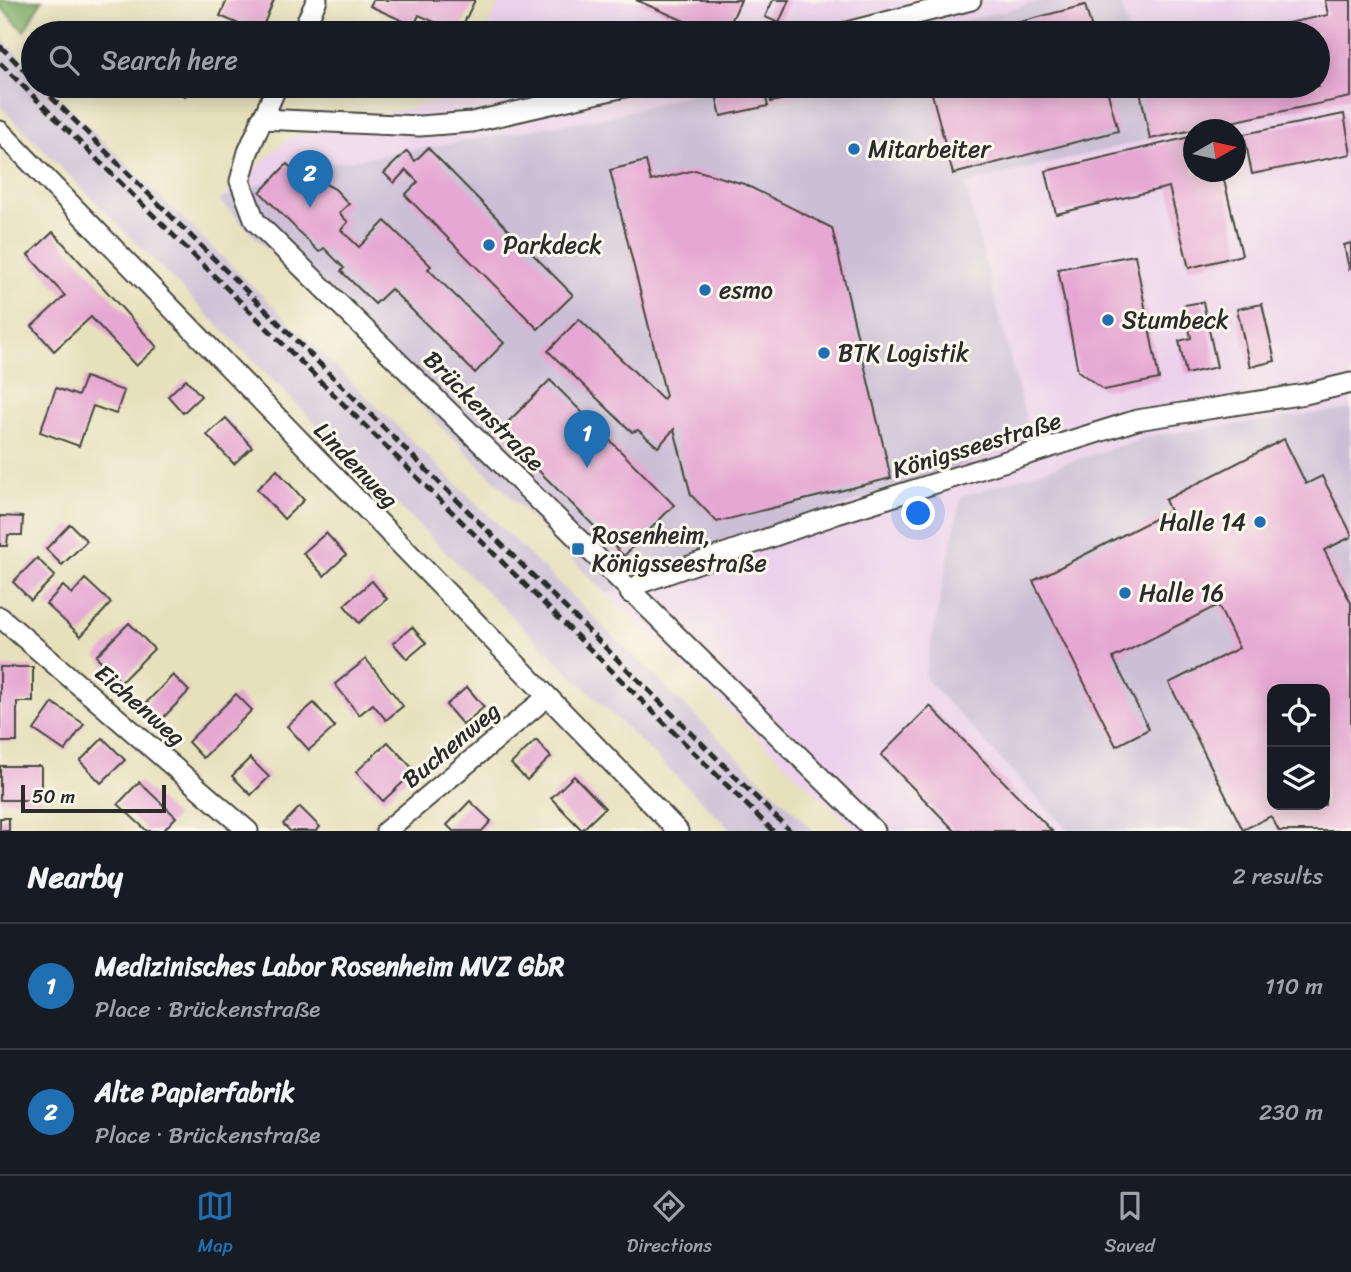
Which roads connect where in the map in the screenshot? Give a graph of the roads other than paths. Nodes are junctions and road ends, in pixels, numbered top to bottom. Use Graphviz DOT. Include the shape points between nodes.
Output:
graph roads {
  1 [pos="317,0"];
  2 [pos="971,0"];
  3 [pos="307,21"];
  4 [pos="890,21"];
  5 [pos="271,98"];
  6 [pos="577,98"];
  7 [pos="261,119"];
  8 [pos="0,131"];
  9 [pos="1351,383"];
  10 [pos="630,593"];
  11 [pos="0,617"];
  12 [pos="547,697"];
  13 [pos="248,831"];
  14 [pos="386,831"];
  15 [pos="678,831"];
  16 [pos="874,831"];
  1 -- 3 [label="street"];
  2 -- 4 [label="street"];
  5 -- 7 [label="street, Brückenstraße"];
  6 -- 7 [label="street" via="472,122 420,126"];
  7 -- 10 [label="street, Brückenstraße" via="240,181 255,221"];
  8 -- 12 [label="street, Lindenweg"];
  9 -- 10 [label="street, Königsseestraße" via="1137,420 837,514 640,583"];
  10 -- 16 [label="street, Brückenstraße"];
  11 -- 13 [label="street, Eichenweg"];
  12 -- 14 [label="street, Buchenweg"];
  12 -- 15 [label="street, Lindenweg"];
}
